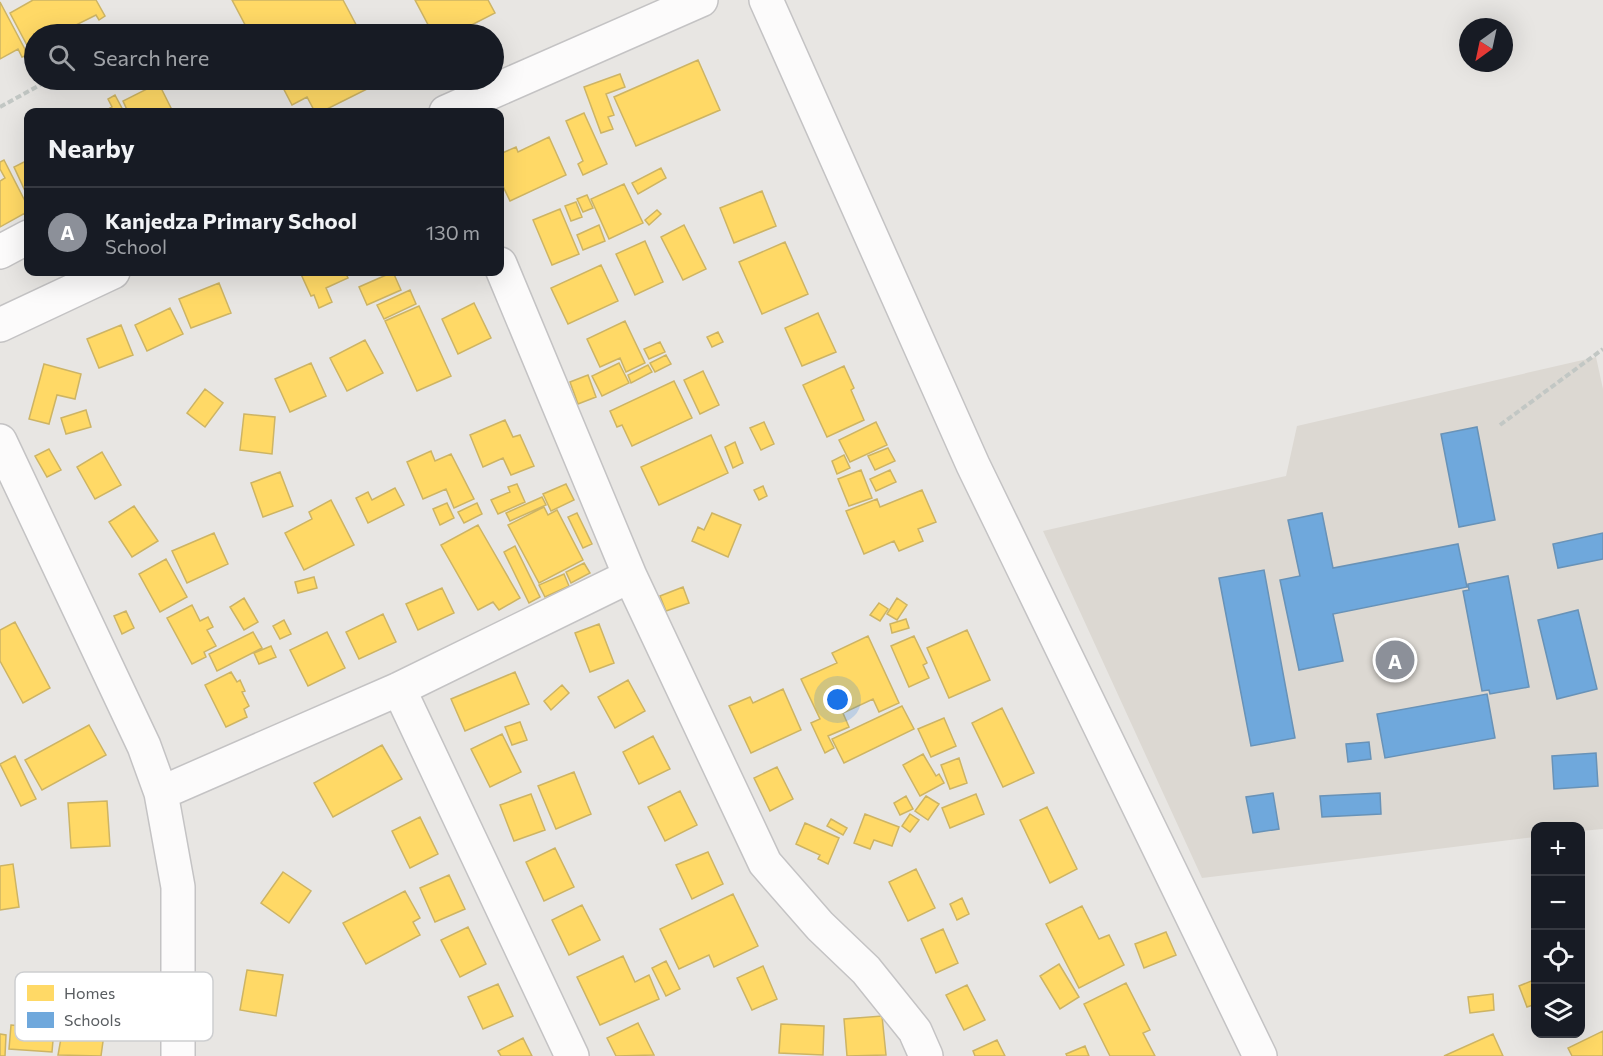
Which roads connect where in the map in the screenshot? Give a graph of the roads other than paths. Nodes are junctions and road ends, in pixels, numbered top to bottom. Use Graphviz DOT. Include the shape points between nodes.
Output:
graph roads {
  1 [pos="701,0"];
  2 [pos="766,0"];
  3 [pos="504,87"];
  4 [pos="496,90"];
  5 [pos="455,108"];
  6 [pos="24,239"];
  7 [pos="0,252"];
  8 [pos="504,274"];
  9 [pos="104,276"];
  10 [pos="0,325"];
  11 [pos="0,441"];
  12 [pos="630,576"];
  13 [pos="399,689"];
  14 [pos="161,793"];
  15 [pos="178,972"];
  16 [pos="572,1056"];
  17 [pos="926,1056"];
  18 [pos="1260,1056"];
  1 -- 3 [label="street"];
  2 -- 18 [label="street" via="973,465"];
  4 -- 5 [label="street"];
  6 -- 7 [label="street"];
  8 -- 12 [label="street"];
  9 -- 10 [label="street"];
  11 -- 14 [label="street" via="144,746"];
  12 -- 13 [label="street"];
  12 -- 17 [label="street" via="765,863 820,926 866,970 915,1031"];
  13 -- 14 [label="street"];
  13 -- 16 [label="street"];
  14 -- 15 [label="street" via="178,887"];
}
